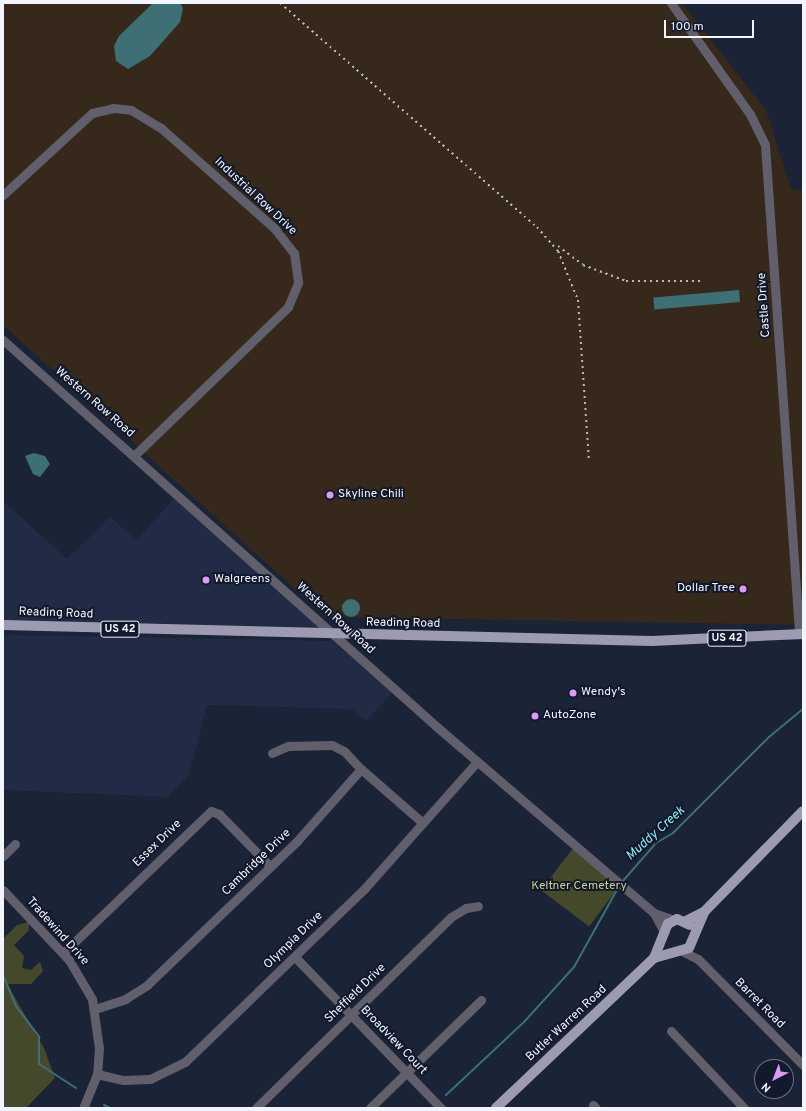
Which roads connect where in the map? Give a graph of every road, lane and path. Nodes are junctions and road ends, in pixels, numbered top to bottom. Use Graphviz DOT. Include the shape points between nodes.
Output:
graph roads {
  1 [pos="671,3"];
  2 [pos="3,195"];
  3 [pos="3,340"];
  4 [pos="135,455"];
  5 [pos="3,625"];
  6 [pos="801,634"];
  7 [pos="334,635"];
  8 [pos="272,753"];
  9 [pos="477,762"];
  10 [pos="361,769"];
  11 [pos="803,811"];
  12 [pos="423,823"];
  13 [pos="14,844"];
  14 [pos="3,856"];
  15 [pos="270,866"];
  16 [pos="3,890"];
  17 [pos="478,906"];
  18 [pos="704,912"];
  19 [pos="654,913"];
  20 [pos="674,920"];
  21 [pos="686,921"];
  22 [pos="663,934"];
  23 [pos="694,938"];
  24 [pos="678,951"];
  25 [pos="63,953"];
  26 [pos="295,957"];
  27 [pos="654,958"];
  28 [pos="698,959"];
  29 [pos="481,1000"];
  30 [pos="95,1009"];
  31 [pos="351,1016"];
  32 [pos="671,1031"];
  33 [pos="803,1065"];
  34 [pos="407,1073"];
  35 [pos="96,1074"];
  36 [pos="83,1108"];
  37 [pos="256,1108"];
  38 [pos="370,1108"];
  39 [pos="441,1108"];
  40 [pos="496,1108"];
  41 [pos="744,1108"];
  1 -- 6 [label="street, Castle Drive" via="750,114 765,145"];
  2 -- 4 [label="street, Industrial Row Drive" via="92,114 113,108 130,110 161,128 275,229 294,253 298,283 288,307"];
  3 -- 4 [label="street, Western Row Road"];
  4 -- 7 [label="street, Western Row Road"];
  5 -- 7 [label="main road, Reading Road / US 42"];
  6 -- 7 [label="main road, Reading Road / US 42" via="652,642"];
  7 -- 9 [label="street, Western Row Road"];
  8 -- 10 [label="street" via="288,746 332,745 344,750"];
  9 -- 12 [label="street, Olympia Drive"];
  9 -- 19 [label="street, Western Row Road"];
  10 -- 12 [label="street"];
  10 -- 15 [label="street, Cambridge Drive"];
  11 -- 18 [label="main road, Butler Warren Road"];
  12 -- 26 [label="street, Olympia Drive" via="365,888"];
  13 -- 14 [label="street"];
  15 -- 25 [label="street, Essex Drive" via="220,814 211,811"];
  15 -- 30 [label="street, Cambridge Drive" via="140,990"];
  16 -- 25 [label="street, Tradewind Drive"];
  17 -- 31 [label="street, Sheffield Drive" via="466,908 451,917"];
  18 -- 21 [label="main road, Butler Warren Road"];
  18 -- 23 [label="main road, Butler Warren Road"];
  19 -- 20 [label="street, Western Row Road"];
  19 -- 22 [label="street, Western Row Road"];
  20 -- 21 [label="main road"];
  20 -- 22 [label="main road, Butler Warren Road"];
  21 -- 23 [label="main road"];
  22 -- 24 [label="main road"];
  22 -- 27 [label="main road, Butler Warren Road"];
  23 -- 24 [label="main road, Butler Warren Road"];
  23 -- 28 [label="street, Barret Road"];
  24 -- 27 [label="main road, Butler Warren Road"];
  24 -- 28 [label="street, Barret Road"];
  25 -- 30 [label="street, Tradewind Drive" via="86,987"];
  26 -- 31 [label="street, Broadview Court"];
  26 -- 35 [label="street, Olympia Drive" via="170,1072 136,1081"];
  27 -- 40 [label="main road, Butler Warren Road"];
  28 -- 33 [label="street, Barret Road"];
  29 -- 34 [label="street"];
  30 -- 35 [label="street, Tradewind Drive" via="99,1039"];
  31 -- 34 [label="street, Broadview Court"];
  31 -- 37 [label="street, Sheffield Drive"];
  32 -- 41 [label="street"];
  34 -- 38 [label="street"];
  34 -- 39 [label="street, Broadview Court"];
  35 -- 36 [label="street, Tradewind Drive"];
}
